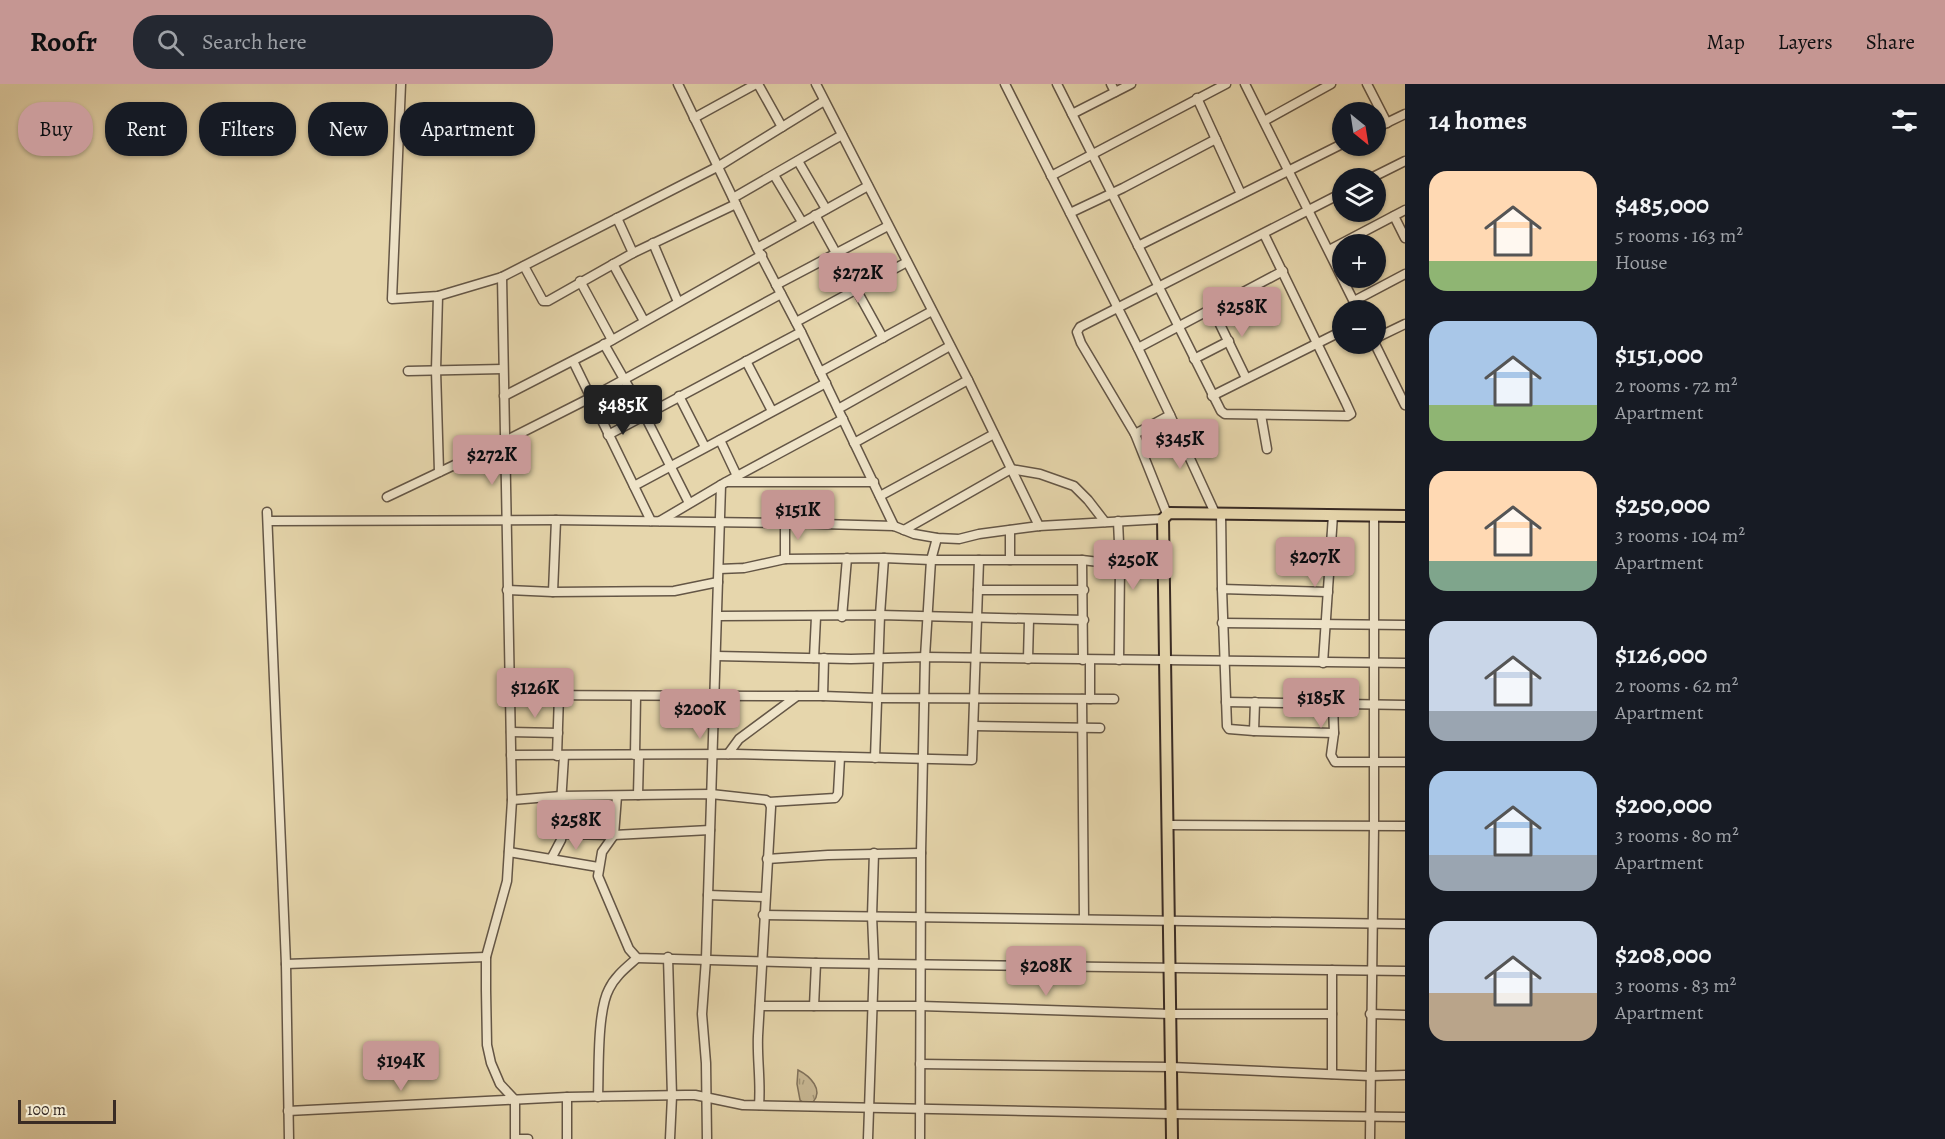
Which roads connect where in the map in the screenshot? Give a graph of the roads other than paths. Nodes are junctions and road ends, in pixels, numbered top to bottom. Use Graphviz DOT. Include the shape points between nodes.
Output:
graph roads {
  1 [pos="401,84"];
  2 [pos="678,84"];
  3 [pos="757,84"];
  4 [pos="816,84"];
  5 [pos="1006,84"];
  6 [pos="1057,84"];
  7 [pos="1131,84"];
  8 [pos="1226,84"];
  9 [pos="1245,84"];
  10 [pos="1331,84"];
  11 [pos="1367,84"];
  12 [pos="1113,88"];
  13 [pos="1197,98"];
  14 [pos="825,101"];
  15 [pos="1072,114"];
  16 [pos="1405,114"];
  17 [pos="694,118"];
  18 [pos="1264,121"];
  19 [pos="1388,123"];
  20 [pos="782,127"];
  21 [pos="842,135"];
  22 [pos="1216,139"];
  23 [pos="1332,149"];
  24 [pos="1092,156"];
  25 [pos="1405,160"];
  26 [pos="798,161"];
  27 [pos="719,165"];
  28 [pos="1289,170"];
  29 [pos="1386,170"];
  30 [pos="774,175"];
  31 [pos="1052,177"];
  32 [pos="868,186"];
  33 [pos="1111,194"];
  34 [pos="1241,194"];
  35 [pos="1332,199"];
  36 [pos="734,201"];
  37 [pos="826,209"];
  38 [pos="1405,210"];
  39 [pos="1310,211"];
  40 [pos="1070,213"];
  41 [pos="815,215"];
  42 [pos="1394,216"];
  43 [pos="617,218"];
  44 [pos="802,222"];
  45 [pos="888,226"];
  46 [pos="1264,234"];
  47 [pos="1405,238"];
  48 [pos="653,243"];
  49 [pos="1138,246"];
  50 [pos="1329,250"];
  51 [pos="759,251"];
  52 [pos="633,253"];
  53 [pos="836,253"];
  54 [pos="907,262"];
  55 [pos="613,264"];
  56 [pos="524,266"];
  57 [pos="1282,272"];
  58 [pos="1405,274"];
  59 [pos="502,278"];
  60 [pos="580,281"];
  61 [pos="776,285"];
  62 [pos="1158,288"];
  63 [pos="855,290"];
  64 [pos="781,294"];
  65 [pos="438,296"];
  66 [pos="1353,300"];
  67 [pos="1358,300"];
  68 [pos="678,302"];
  69 [pos="1118,307"];
  70 [pos="1213,309"];
  71 [pos="932,311"];
  72 [pos="644,321"];
  73 [pos="796,322"];
  74 [pos="1405,324"];
  75 [pos="1178,328"];
  76 [pos="801,332"];
  77 [pos="1386,333"];
  78 [pos="1332,336"];
  79 [pos="883,338"];
  80 [pos="1229,341"];
  81 [pos="608,342"];
  82 [pos="1318,344"];
  83 [pos="950,346"];
  84 [pos="1138,348"];
  85 [pos="1379,354"];
  86 [pos="1194,359"];
  87 [pos="573,361"];
  88 [pos="746,361"];
  89 [pos="504,369"];
  90 [pos="436,370"];
  91 [pos="408,371"];
  92 [pos="820,372"];
  93 [pos="624,378"];
  94 [pos="1246,378"];
  95 [pos="968,381"];
  96 [pos="826,382"];
  97 [pos="504,396"];
  98 [pos="679,396"];
  99 [pos="1212,396"];
  100 [pos="590,398"];
  101 [pos="1405,405"];
  102 [pos="838,409"];
  103 [pos="772,411"];
  104 [pos="644,414"];
  105 [pos="1261,415"];
  106 [pos="1170,416"];
  107 [pos="843,419"];
  108 [pos="994,434"];
  109 [pos="1135,434"];
  110 [pos="608,435"];
  111 [pos="720,440"];
  112 [pos="505,441"];
  113 [pos="854,443"];
  114 [pos="705,447"];
  115 [pos="1267,449"];
  116 [pos="670,465"];
  117 [pos="1011,469"];
  118 [pos="440,472"];
  119 [pos="737,476"];
  120 [pos="874,482"];
  121 [pos="724,484"];
  122 [pos="634,486"];
  123 [pos="880,496"];
  124 [pos="387,497"];
  125 [pos="689,503"];
  126 [pos="1218,513"];
  127 [pos="1333,515"];
  128 [pos="1374,515"];
  129 [pos="1165,516"];
  130 [pos="1405,516"];
  131 [pos="556,520"];
  132 [pos="506,521"];
  133 [pos="655,521"];
  134 [pos="1118,521"];
  135 [pos="720,522"];
  136 [pos="1105,522"];
  137 [pos="785,523"];
  138 [pos="894,526"];
  139 [pos="1038,526"];
  140 [pos="904,530"];
  141 [pos="1010,530"];
  142 [pos="938,538"];
  143 [pos="847,558"];
  144 [pos="884,558"];
  145 [pos="784,559"];
  146 [pos="931,560"];
  147 [pos="980,560"];
  148 [pos="1010,560"];
  149 [pos="1082,560"];
  150 [pos="1120,565"];
  151 [pos="1164,567"];
  152 [pos="718,569"];
  153 [pos="718,582"];
  154 [pos="507,590"];
  155 [pos="978,590"];
  156 [pos="1084,590"];
  157 [pos="1222,590"];
  158 [pos="553,592"];
  159 [pos="1328,592"];
  160 [pos="880,615"];
  161 [pos="718,616"];
  162 [pos="927,616"];
  163 [pos="816,617"];
  164 [pos="842,617"];
  165 [pos="977,618"];
  166 [pos="1029,620"];
  167 [pos="1084,621"];
  168 [pos="1222,622"];
  169 [pos="1326,624"];
  170 [pos="1405,624"];
  171 [pos="1375,625"];
  172 [pos="716,656"];
  173 [pos="925,657"];
  174 [pos="814,658"];
  175 [pos="824,658"];
  176 [pos="976,658"];
  177 [pos="878,659"];
  178 [pos="1028,659"];
  179 [pos="1086,660"];
  180 [pos="1119,660"];
  181 [pos="1165,661"];
  182 [pos="1224,662"];
  183 [pos="1323,663"];
  184 [pos="1374,663"];
  185 [pos="1405,663"];
  186 [pos="510,695"];
  187 [pos="559,695"];
  188 [pos="636,696"];
  189 [pos="714,696"];
  190 [pos="797,696"];
  191 [pos="823,696"];
  192 [pos="877,698"];
  193 [pos="924,698"];
  194 [pos="975,698"];
  195 [pos="1086,699"];
  196 [pos="1114,699"];
  197 [pos="1226,702"];
  198 [pos="1255,702"];
  199 [pos="1333,704"];
  200 [pos="1374,704"];
  201 [pos="1405,705"];
  202 [pos="974,726"];
  203 [pos="1081,728"];
  204 [pos="1100,728"];
  205 [pos="1254,731"];
  206 [pos="511,732"];
  207 [pos="558,733"];
  208 [pos="1334,733"];
  209 [pos="712,754"];
  210 [pos="728,754"];
  211 [pos="511,755"];
  212 [pos="637,755"];
  213 [pos="561,756"];
  214 [pos="840,758"];
  215 [pos="875,758"];
  216 [pos="923,760"];
  217 [pos="1374,762"];
  218 [pos="1405,762"];
  219 [pos="711,794"];
  220 [pos="617,795"];
  221 [pos="638,795"];
  222 [pos="561,796"];
  223 [pos="512,800"];
  224 [pos="769,802"];
  225 [pos="1169,825"];
  226 [pos="1374,826"];
  227 [pos="1405,826"];
  228 [pos="710,830"];
  229 [pos="562,834"];
  230 [pos="614,835"];
  231 [pos="509,852"];
  232 [pos="874,853"];
  233 [pos="921,853"];
  234 [pos="550,859"];
  235 [pos="767,859"];
  236 [pos="598,867"];
  237 [pos="708,895"];
  238 [pos="765,897"];
  239 [pos="763,915"];
  240 [pos="872,916"];
  241 [pos="921,917"];
  242 [pos="1084,919"];
  243 [pos="1168,921"];
  244 [pos="1372,923"];
  245 [pos="1405,924"];
  246 [pos="486,957"];
  247 [pos="668,957"];
  248 [pos="637,958"];
  249 [pos="706,959"];
  250 [pos="760,960"];
  251 [pos="816,963"];
  252 [pos="874,963"];
  253 [pos="286,964"];
  254 [pos="921,964"];
  255 [pos="1169,969"];
  256 [pos="1332,970"];
  257 [pos="1371,971"];
  258 [pos="1405,971"];
  259 [pos="760,1006"];
  260 [pos="814,1006"];
  261 [pos="871,1006"];
  262 [pos="921,1006"];
  263 [pos="1170,1014"];
  264 [pos="1332,1014"];
  265 [pos="1371,1014"];
  266 [pos="1405,1015"];
  267 [pos="920,1064"];
  268 [pos="1171,1067"];
  269 [pos="1332,1074"];
  270 [pos="1405,1075"];
  271 [pos="1370,1076"];
  272 [pos="672,1096"];
  273 [pos="567,1097"];
  274 [pos="598,1097"];
  275 [pos="706,1097"];
  276 [pos="515,1100"];
  277 [pos="759,1105"];
  278 [pos="869,1107"];
  279 [pos="920,1108"];
  280 [pos="288,1111"];
  281 [pos="1172,1114"];
  282 [pos="1370,1116"];
  283 [pos="1405,1117"];
  284 [pos="289,1139"];
  285 [pos="528,1139"];
  286 [pos="567,1139"];
  287 [pos="670,1139"];
  288 [pos="706,1139"];
  289 [pos="868,1139"];
  290 [pos="920,1139"];
  291 [pos="1172,1139"];
  292 [pos="1370,1139"];
  1 -- 65 [label="street" via="392,299"];
  2 -- 17 [label="street"];
  3 -- 17 [label="street"];
  3 -- 20 [label="street"];
  4 -- 14 [label="street"];
  5 -- 31 [label="street"];
  6 -- 15 [label="street"];
  7 -- 12 [label="street"];
  8 -- 13 [label="street"];
  9 -- 18 [label="street"];
  10 -- 18 [label="street"];
  11 -- 19 [label="street"];
  12 -- 15 [label="street"];
  13 -- 22 [label="street"];
  13 -- 24 [label="street"];
  14 -- 20 [label="street"];
  14 -- 21 [label="street"];
  15 -- 24 [label="street"];
  16 -- 19 [label="street"];
  17 -- 27 [label="street"];
  18 -- 28 [label="street"];
  20 -- 27 [label="street"];
  21 -- 26 [label="street"];
  21 -- 32 [label="street"];
  22 -- 33 [label="street"];
  22 -- 34 [label="street"];
  23 -- 28 [label="street"];
  24 -- 31 [label="street"];
  24 -- 33 [label="street"];
  25 -- 29 [label="street"];
  26 -- 30 [label="street"];
  26 -- 37 [label="street"];
  27 -- 36 [label="street"];
  27 -- 43 [label="street"];
  28 -- 34 [label="street"];
  28 -- 39 [label="street"];
  30 -- 36 [label="street"];
  30 -- 44 [label="street"];
  31 -- 40 [label="street"];
  32 -- 37 [label="street"];
  32 -- 45 [label="street"];
  33 -- 40 [label="street"];
  33 -- 49 [label="street"];
  34 -- 49 [label="street"];
  35 -- 39 [label="street"];
  36 -- 48 [label="street"];
  36 -- 51 [label="street"];
  37 -- 41 [label="street"];
  38 -- 42 [label="street"];
  39 -- 46 [label="street"];
  39 -- 50 [label="street"];
  40 -- 69 [label="street"];
  41 -- 44 [label="street"];
  41 -- 53 [label="street"];
  42 -- 47 [label="street"];
  42 -- 50 [label="street"];
  43 -- 52 [label="street"];
  43 -- 56 [label="street"];
  44 -- 51 [label="street"];
  45 -- 53 [label="street"];
  45 -- 54 [label="street"];
  46 -- 57 [label="street"];
  46 -- 62 [label="street"];
  48 -- 52 [label="street"];
  48 -- 68 [label="street"];
  49 -- 62 [label="street"];
  50 -- 66 [label="street"];
  51 -- 61 [label="street"];
  51 -- 68 [label="street"];
  52 -- 55 [label="street"];
  53 -- 61 [label="street"];
  53 -- 63 [label="street"];
  54 -- 63 [label="street"];
  54 -- 71 [label="street"];
  55 -- 60 [label="street"];
  55 -- 72 [label="street"];
  56 -- 59 [label="street"];
  56 -- 60 [label="street" via="545,302"];
  57 -- 70 [label="street"];
  57 -- 82 [label="street"];
  58 -- 67 [label="street"];
  59 -- 65 [label="street"];
  59 -- 89 [label="street"];
  60 -- 81 [label="street"];
  61 -- 64 [label="street"];
  62 -- 69 [label="street"];
  62 -- 75 [label="street"];
  63 -- 73 [label="street"];
  63 -- 79 [label="street"];
  64 -- 73 [label="street"];
  64 -- 93 [label="street"];
  65 -- 90 [label="street"];
  68 -- 72 [label="street"];
  69 -- 84 [label="street"];
  69 -- 109 [label="street" via="1077,332"];
  70 -- 75 [label="street"];
  70 -- 80 [label="street"];
  71 -- 79 [label="street"];
  71 -- 83 [label="street"];
  72 -- 81 [label="street"];
  73 -- 76 [label="street"];
  74 -- 77 [label="street"];
  75 -- 84 [label="street"];
  75 -- 86 [label="street"];
  76 -- 88 [label="street"];
  76 -- 92 [label="street"];
  78 -- 82 [label="street"];
  79 -- 92 [label="street"];
  80 -- 86 [label="street"];
  80 -- 94 [label="street"];
  81 -- 87 [label="street"];
  81 -- 93 [label="street"];
  82 -- 94 [label="street"];
  82 -- 105 [label="street" via="1351,414"];
  83 -- 95 [label="street"];
  83 -- 102 [label="street"];
  84 -- 106 [label="street"];
  85 -- 101 [label="street"];
  86 -- 99 [label="street"];
  87 -- 97 [label="street"];
  87 -- 100 [label="street"];
  88 -- 98 [label="street"];
  88 -- 103 [label="street"];
  89 -- 90 [label="street"];
  89 -- 97 [label="street"];
  90 -- 91 [label="street"];
  90 -- 118 [label="street"];
  92 -- 96 [label="street"];
  93 -- 100 [label="street"];
  93 -- 104 [label="street"];
  94 -- 99 [label="street"];
  95 -- 108 [label="street"];
  95 -- 113 [label="street"];
  96 -- 102 [label="street"];
  96 -- 103 [label="street"];
  97 -- 112 [label="street"];
  98 -- 104 [label="street"];
  98 -- 114 [label="street"];
  99 -- 105 [label="street" via="1224,414"];
  100 -- 110 [label="street"];
  100 -- 112 [label="street"];
  102 -- 107 [label="street"];
  103 -- 111 [label="street"];
  104 -- 110 [label="street"];
  104 -- 116 [label="street"];
  105 -- 115 [label="street"];
  106 -- 109 [label="street"];
  106 -- 126 [label="street"];
  107 -- 113 [label="street"];
  107 -- 119 [label="street"];
  108 -- 117 [label="street"];
  108 -- 123 [label="street"];
  109 -- 129 [label="street"];
  110 -- 122 [label="street"];
  111 -- 114 [label="street"];
  111 -- 119 [label="street"];
  112 -- 118 [label="street"];
  112 -- 132 [label="street"];
  113 -- 120 [label="street"];
  114 -- 116 [label="street"];
  116 -- 122 [label="street"];
  116 -- 125 [label="street"];
  117 -- 136 [label="street" via="1074,486"];
  117 -- 139 [label="street"];
  117 -- 140 [label="street"];
  118 -- 124 [label="street"];
  119 -- 121 [label="street"];
  120 -- 121 [label="street"];
  120 -- 123 [label="street"];
  121 -- 125 [label="street"];
  121 -- 135 [label="street"];
  122 -- 133 [label="street"];
  123 -- 138 [label="street"];
  125 -- 133 [label="street"];
  126 -- 127 [label="main road"];
  126 -- 129 [label="main road"];
  126 -- 157 [label="street"];
  127 -- 128 [label="main road"];
  127 -- 159 [label="street"];
  128 -- 130 [label="main road"];
  128 -- 171 [label="street"];
  129 -- 134 [label="street"];
  129 -- 151 [label="main road"];
  131 -- 132 [label="street"];
  131 -- 133 [label="street"];
  131 -- 158 [label="street"];
  132 -- 154 [label="street"];
  132 -- 253 [label="street" via="267,517"];
  133 -- 135 [label="street"];
  134 -- 136 [label="street"];
  134 -- 150 [label="street"];
  135 -- 137 [label="street"];
  135 -- 152 [label="street"];
  136 -- 139 [label="street"];
  137 -- 138 [label="street"];
  137 -- 145 [label="street"];
  138 -- 140 [label="street"];
  139 -- 141 [label="street"];
  140 -- 142 [label="street"];
  141 -- 142 [label="street" via="959,539"];
  141 -- 148 [label="street"];
  142 -- 146 [label="street"];
  143 -- 144 [label="street"];
  143 -- 145 [label="street"];
  143 -- 164 [label="street"];
  144 -- 146 [label="street"];
  144 -- 160 [label="street"];
  145 -- 152 [label="street" via="752,567"];
  146 -- 147 [label="street"];
  146 -- 162 [label="street"];
  147 -- 148 [label="street"];
  147 -- 155 [label="street"];
  148 -- 149 [label="street"];
  149 -- 150 [label="street"];
  149 -- 156 [label="street"];
  150 -- 151 [label="street"];
  150 -- 180 [label="street"];
  151 -- 181 [label="main road"];
  152 -- 153 [label="street"];
  153 -- 158 [label="street" via="682,590"];
  153 -- 161 [label="street"];
  154 -- 158 [label="street"];
  154 -- 186 [label="street"];
  155 -- 156 [label="street"];
  155 -- 165 [label="street"];
  156 -- 167 [label="street"];
  157 -- 159 [label="street"];
  157 -- 168 [label="street"];
  159 -- 169 [label="street"];
  160 -- 162 [label="street"];
  160 -- 164 [label="street"];
  160 -- 177 [label="street"];
  161 -- 163 [label="street"];
  161 -- 172 [label="street"];
  162 -- 165 [label="street"];
  162 -- 173 [label="street"];
  163 -- 164 [label="street"];
  163 -- 174 [label="street"];
  165 -- 166 [label="street"];
  165 -- 176 [label="street"];
  166 -- 167 [label="street"];
  166 -- 178 [label="street"];
  167 -- 179 [label="street"];
  168 -- 169 [label="street"];
  168 -- 182 [label="street"];
  169 -- 171 [label="street"];
  169 -- 183 [label="street"];
  170 -- 171 [label="street"];
  171 -- 184 [label="street"];
  172 -- 174 [label="street"];
  172 -- 189 [label="street"];
  173 -- 176 [label="street"];
  173 -- 177 [label="street"];
  173 -- 193 [label="street"];
  174 -- 175 [label="street"];
  175 -- 177 [label="street"];
  175 -- 191 [label="street"];
  176 -- 178 [label="street"];
  176 -- 194 [label="street"];
  177 -- 192 [label="street"];
  178 -- 179 [label="street"];
  179 -- 180 [label="street"];
  179 -- 195 [label="street"];
  180 -- 181 [label="street"];
  181 -- 182 [label="street"];
  181 -- 225 [label="main road"];
  182 -- 183 [label="street"];
  182 -- 197 [label="street"];
  183 -- 184 [label="street"];
  184 -- 185 [label="street"];
  184 -- 200 [label="street"];
  186 -- 187 [label="street"];
  186 -- 206 [label="street"];
  187 -- 188 [label="street"];
  187 -- 207 [label="street"];
  188 -- 189 [label="street"];
  188 -- 212 [label="street"];
  189 -- 190 [label="street"];
  189 -- 209 [label="street"];
  190 -- 191 [label="street"];
  190 -- 210 [label="street" via="733,744"];
  191 -- 192 [label="street"];
  192 -- 193 [label="street"];
  192 -- 215 [label="street"];
  193 -- 194 [label="street"];
  193 -- 216 [label="street"];
  194 -- 195 [label="street"];
  194 -- 202 [label="street"];
  195 -- 196 [label="street"];
  195 -- 203 [label="street"];
  197 -- 198 [label="street"];
  197 -- 205 [label="street" via="1229,729"];
  198 -- 199 [label="street"];
  198 -- 205 [label="street"];
  199 -- 200 [label="street"];
  199 -- 208 [label="street"];
  200 -- 201 [label="street"];
  200 -- 217 [label="street"];
  202 -- 203 [label="street"];
  202 -- 216 [label="street" via="972,760"];
  203 -- 204 [label="street"];
  203 -- 242 [label="street"];
  205 -- 208 [label="street"];
  206 -- 207 [label="street"];
  206 -- 211 [label="street"];
  207 -- 213 [label="street"];
  208 -- 217 [label="street" via="1331,755 1335,762"];
  209 -- 210 [label="street"];
  209 -- 212 [label="street"];
  209 -- 219 [label="street"];
  210 -- 214 [label="street"];
  211 -- 213 [label="street"];
  211 -- 223 [label="street"];
  212 -- 213 [label="street"];
  212 -- 221 [label="street"];
  213 -- 222 [label="street"];
  214 -- 215 [label="street"];
  214 -- 224 [label="street" via="835,798"];
  215 -- 216 [label="street"];
  216 -- 233 [label="street"];
  217 -- 218 [label="street"];
  217 -- 226 [label="street"];
  219 -- 221 [label="street"];
  219 -- 224 [label="street"];
  219 -- 228 [label="street"];
  220 -- 221 [label="street"];
  220 -- 222 [label="street"];
  220 -- 230 [label="street"];
  222 -- 223 [label="street"];
  222 -- 229 [label="street"];
  223 -- 231 [label="street"];
  224 -- 235 [label="street"];
  225 -- 226 [label="street"];
  225 -- 243 [label="main road"];
  226 -- 227 [label="street"];
  226 -- 244 [label="street"];
  228 -- 230 [label="street"];
  228 -- 237 [label="street"];
  229 -- 230 [label="street"];
  229 -- 234 [label="street"];
  230 -- 236 [label="street" via="602,852"];
  231 -- 234 [label="street"];
  231 -- 246 [label="street" via="506,888"];
  232 -- 233 [label="street"];
  232 -- 235 [label="street"];
  232 -- 240 [label="street"];
  233 -- 241 [label="street"];
  234 -- 236 [label="street"];
  235 -- 238 [label="street"];
  236 -- 248 [label="street" via="602,886"];
  237 -- 238 [label="street"];
  237 -- 249 [label="street"];
  238 -- 239 [label="street"];
  239 -- 240 [label="street"];
  239 -- 250 [label="street"];
  240 -- 241 [label="street"];
  240 -- 252 [label="street"];
  241 -- 242 [label="street"];
  241 -- 254 [label="street"];
  242 -- 243 [label="street"];
  243 -- 244 [label="street"];
  243 -- 255 [label="main road"];
  244 -- 245 [label="street"];
  244 -- 257 [label="street"];
  246 -- 253 [label="street"];
  246 -- 276 [label="street" via="490,1063 500,1084"];
  247 -- 248 [label="street"];
  247 -- 249 [label="street"];
  247 -- 272 [label="street"];
  248 -- 274 [label="street" via="616,978 602,1005"];
  249 -- 250 [label="street"];
  249 -- 275 [label="street" via="702,1014"];
  250 -- 251 [label="street"];
  250 -- 259 [label="street"];
  251 -- 252 [label="street"];
  251 -- 260 [label="street"];
  252 -- 254 [label="street"];
  252 -- 261 [label="street"];
  253 -- 280 [label="street"];
  254 -- 255 [label="street"];
  254 -- 262 [label="street"];
  255 -- 256 [label="street"];
  255 -- 263 [label="main road"];
  256 -- 257 [label="street"];
  256 -- 264 [label="street"];
  257 -- 258 [label="street"];
  257 -- 265 [label="street"];
  259 -- 260 [label="street"];
  259 -- 277 [label="street"];
  260 -- 261 [label="street"];
  261 -- 262 [label="street"];
  261 -- 278 [label="street"];
  262 -- 263 [label="street"];
  262 -- 267 [label="street"];
  263 -- 264 [label="street"];
  263 -- 268 [label="main road"];
  264 -- 269 [label="street"];
  265 -- 266 [label="street"];
  265 -- 271 [label="street"];
  267 -- 268 [label="street"];
  267 -- 279 [label="street"];
  268 -- 269 [label="street"];
  268 -- 281 [label="main road"];
  269 -- 271 [label="street"];
  270 -- 271 [label="street"];
  271 -- 282 [label="street"];
  272 -- 274 [label="street"];
  272 -- 275 [label="street"];
  272 -- 287 [label="street"];
  273 -- 274 [label="street"];
  273 -- 276 [label="street"];
  273 -- 286 [label="street"];
  275 -- 277 [label="street"];
  275 -- 288 [label="street"];
  276 -- 280 [label="street"];
  276 -- 285 [label="street" via="515,1139"];
  277 -- 278 [label="street"];
  278 -- 279 [label="street"];
  278 -- 289 [label="street"];
  279 -- 281 [label="street"];
  279 -- 290 [label="street"];
  280 -- 284 [label="street"];
  281 -- 282 [label="street"];
  281 -- 291 [label="main road"];
  282 -- 283 [label="street"];
  282 -- 292 [label="street"];
}
